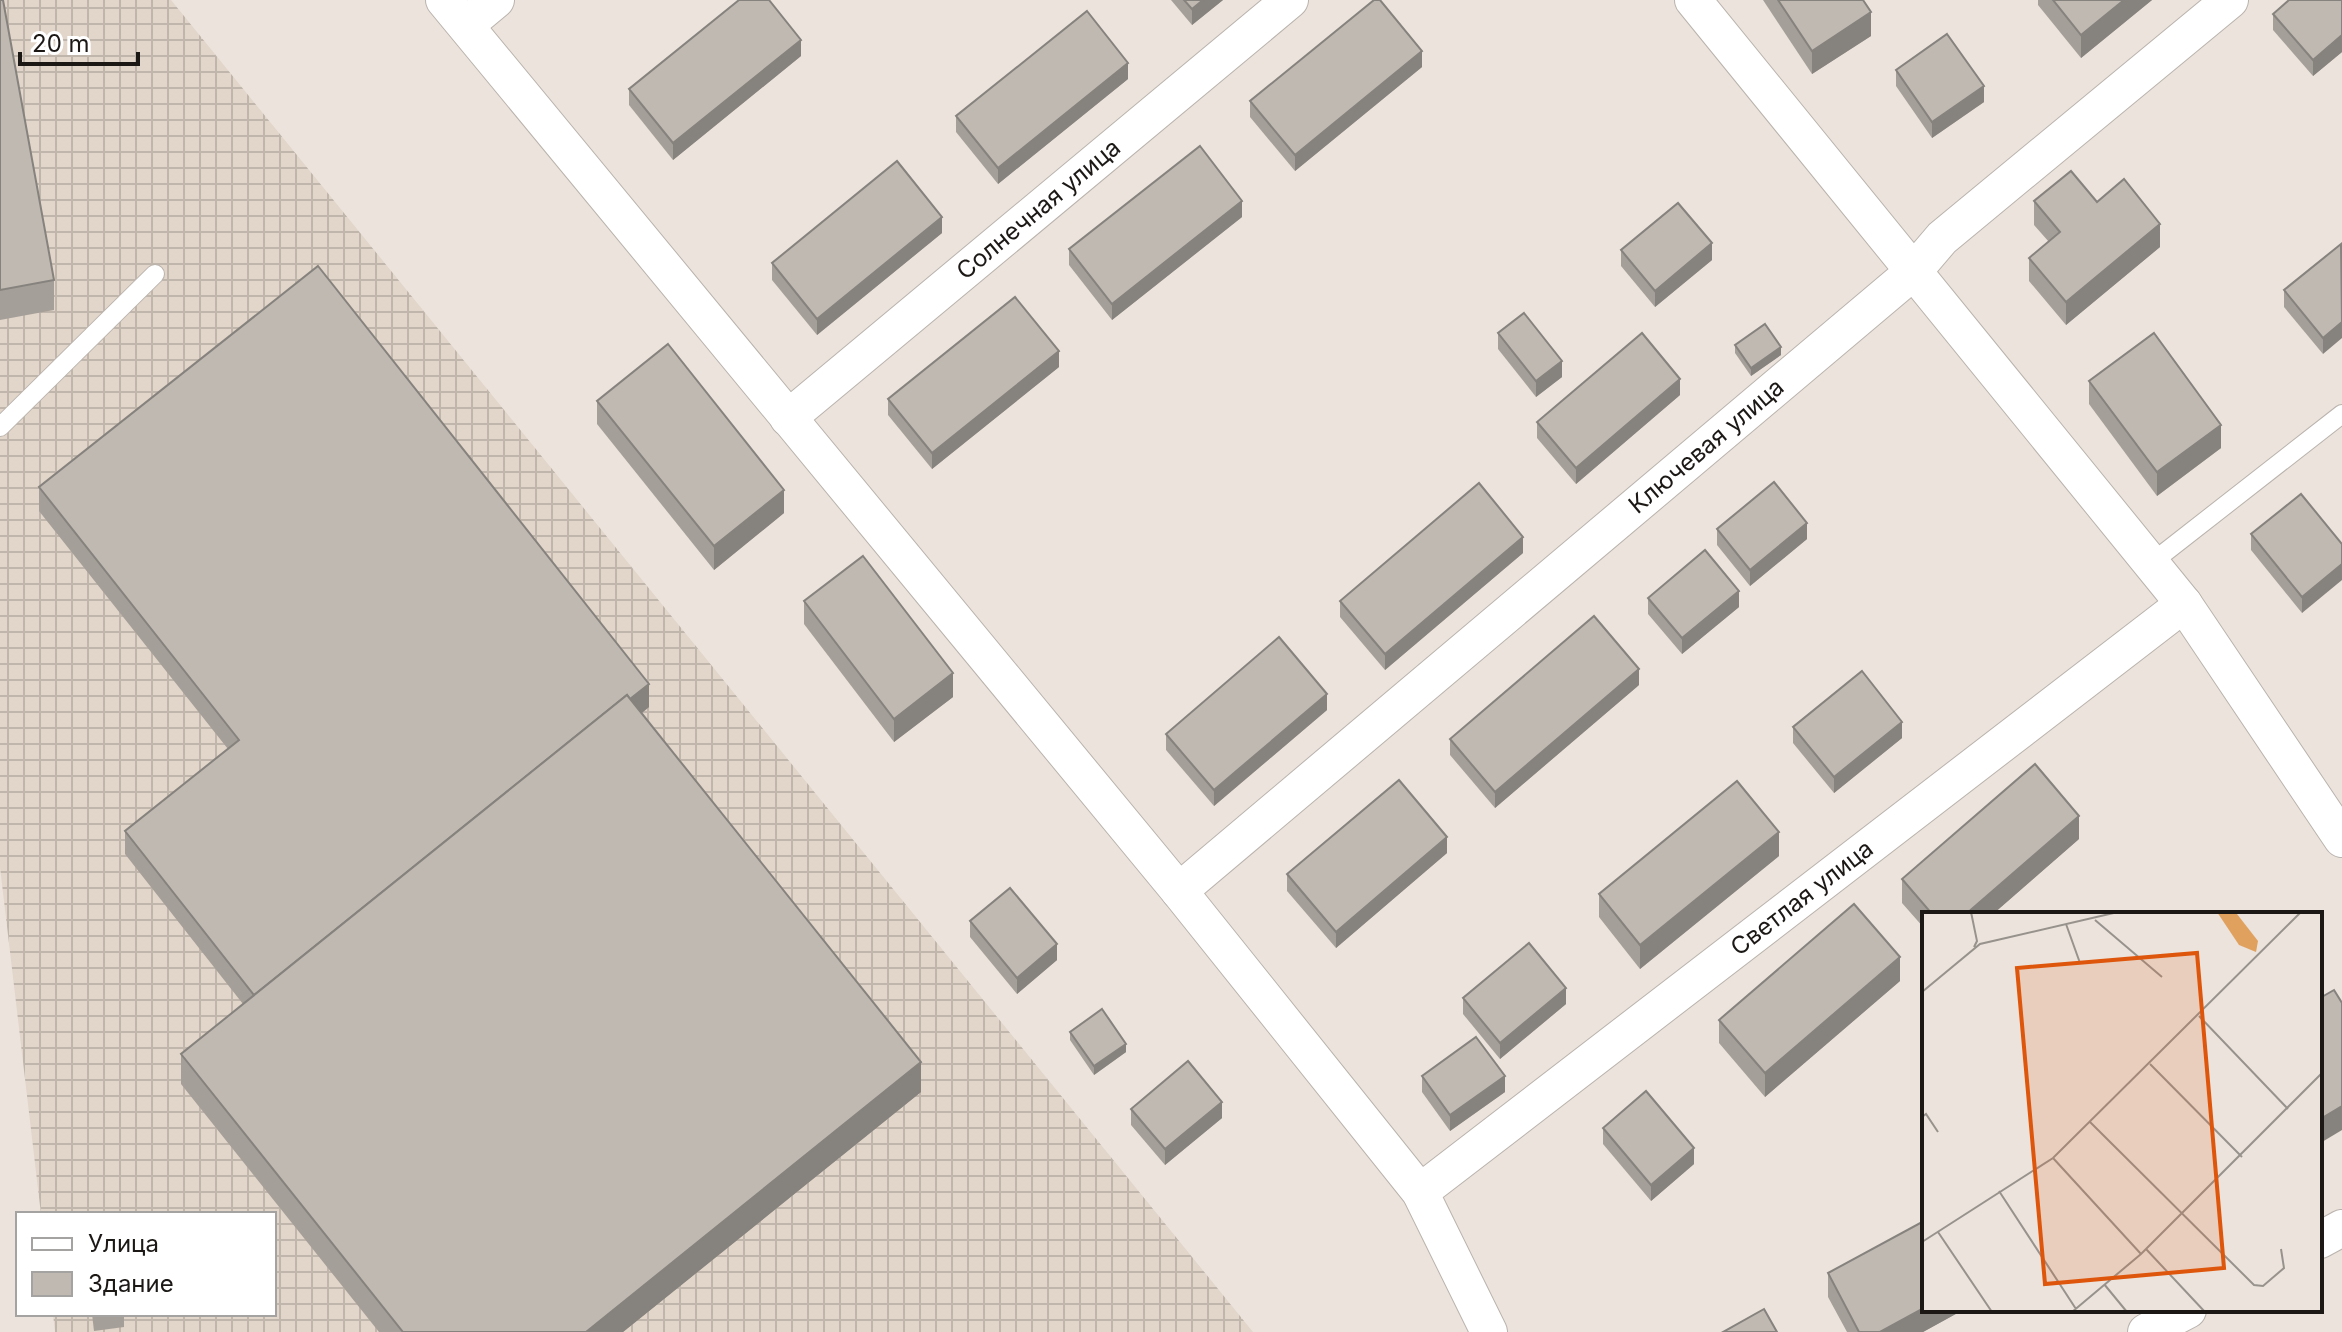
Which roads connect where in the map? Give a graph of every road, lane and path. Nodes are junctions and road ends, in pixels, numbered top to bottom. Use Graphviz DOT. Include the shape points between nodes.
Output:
graph roads {
  1 [pos="496,0"];
  2 [pos="1290,0"];
  3 [pos="1693,0"];
  4 [pos="2230,0"];
  5 [pos="455,13"];
  6 [pos="1913,272"];
  7 [pos="155,274"];
  8 [pos="2342,414"];
  9 [pos="788,418"];
  10 [pos="0,427"];
  11 [pos="2150,564"];
  12 [pos="2184,604"];
  13 [pos="2342,839"];
  14 [pos="1179,891"];
  15 [pos="1420,1192"];
  16 [pos="2342,1228"];
  17 [pos="2322,1239"];
  18 [pos="2184,1312"];
  19 [pos="1489,1332"];
  20 [pos="2146,1332"];
  1 -- 5 [label="street"];
  2 -- 9 [label="street, Солнечная улица"];
  3 -- 6 [label="street"];
  4 -- 6 [label="street, Ключевая улица" via="1942,238"];
  5 -- 9 [label="street"];
  6 -- 11 [label="street"];
  6 -- 14 [label="street, Ключевая улица"];
  7 -- 10 [label="lane"];
  8 -- 11 [label="lane"];
  9 -- 14 [label="street"];
  11 -- 12 [label="street"];
  12 -- 13 [label="street"];
  12 -- 15 [label="street, Светлая улица"];
  14 -- 15 [label="street"];
  15 -- 19 [label="street"];
  16 -- 17 [label="street"];
  18 -- 20 [label="street"];
}
